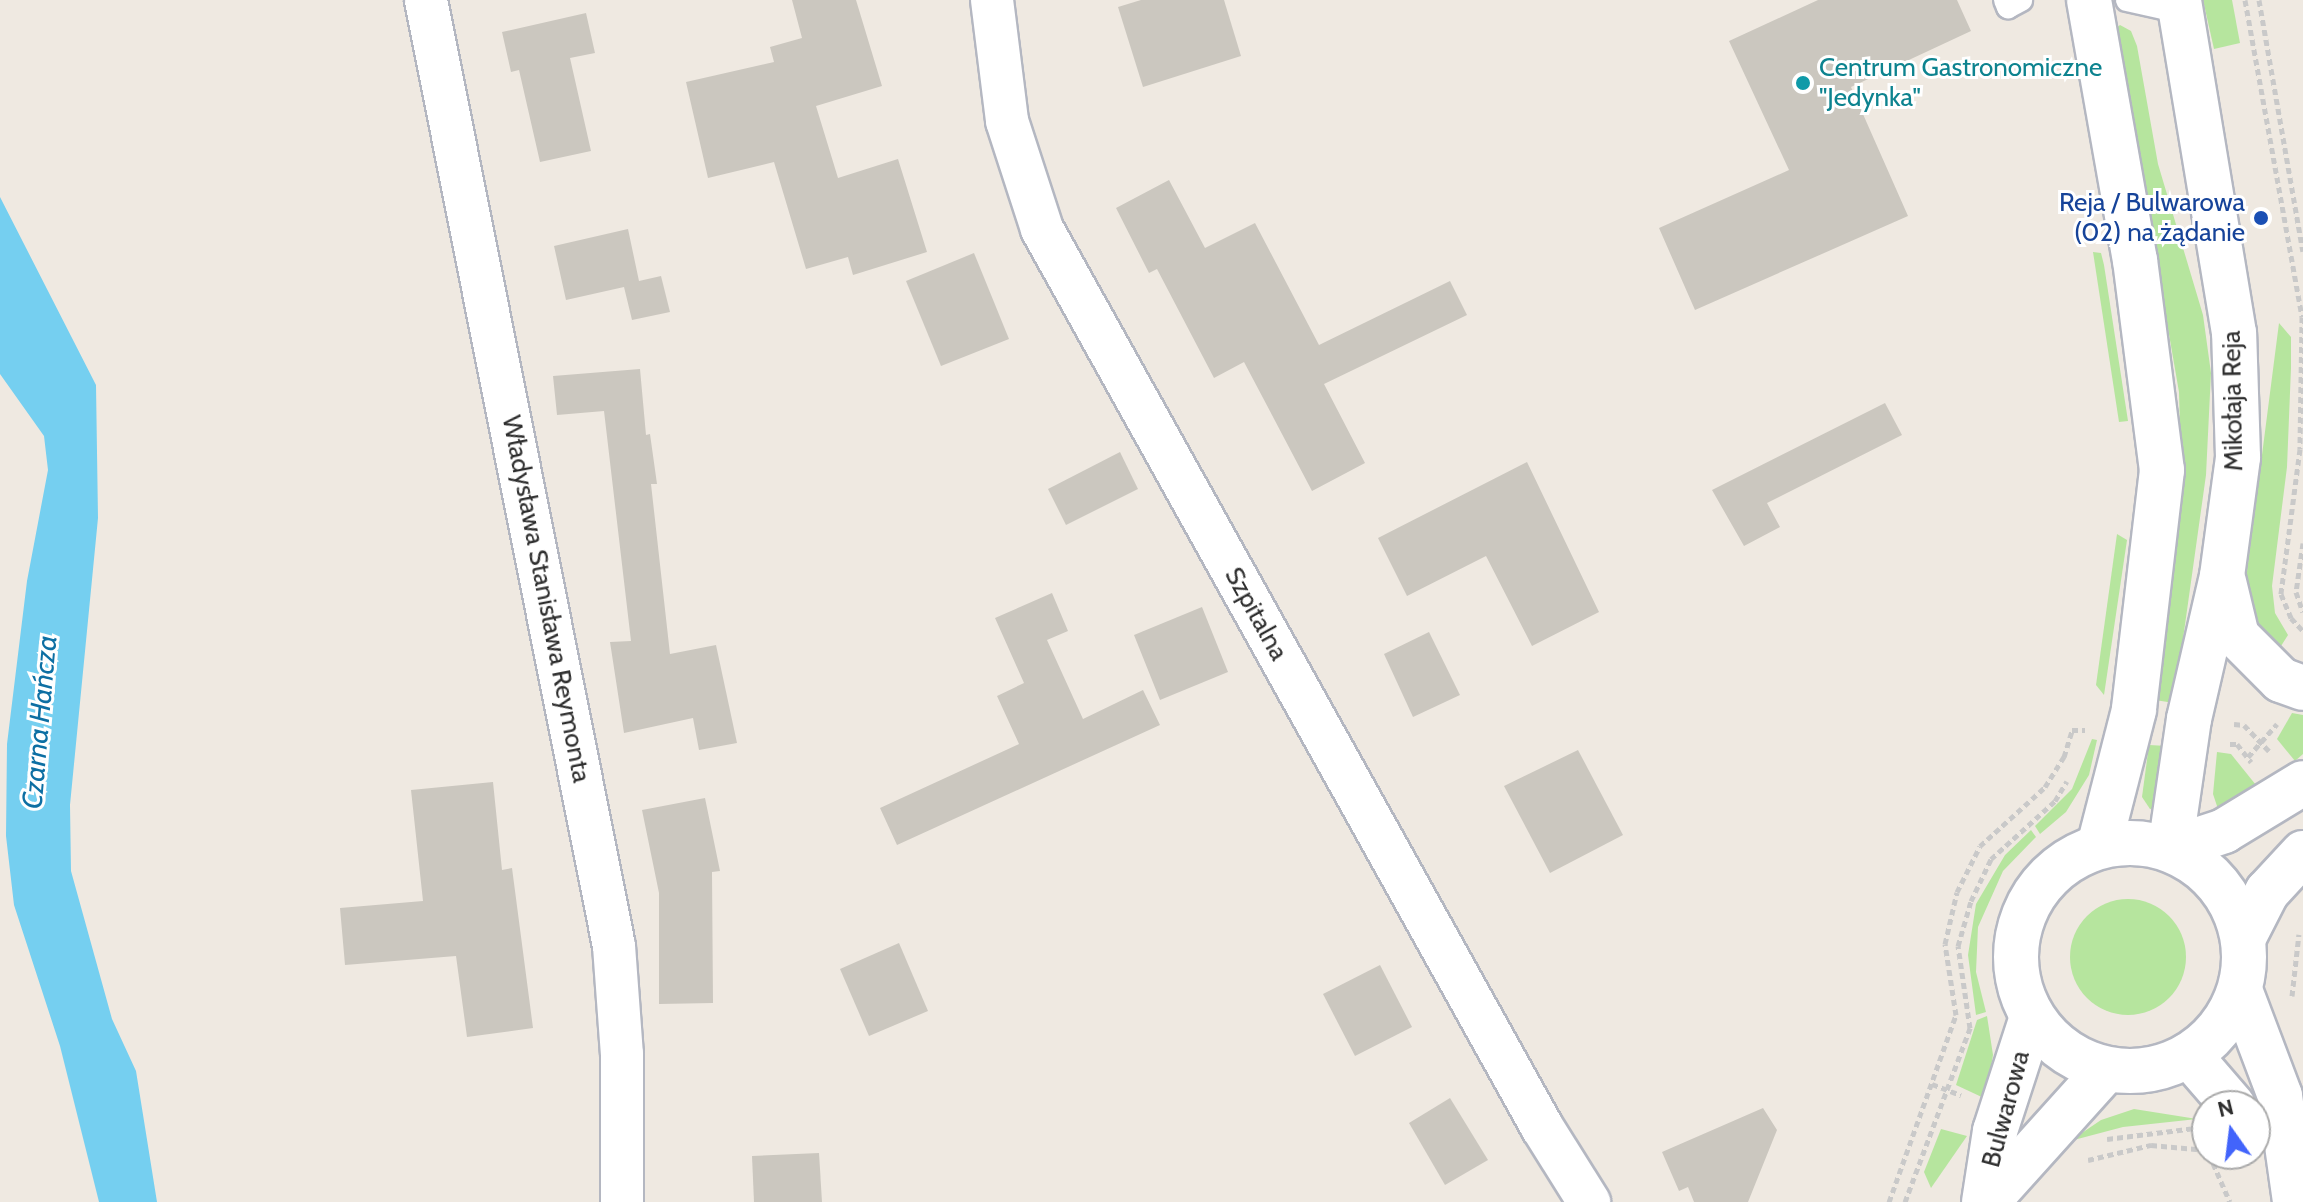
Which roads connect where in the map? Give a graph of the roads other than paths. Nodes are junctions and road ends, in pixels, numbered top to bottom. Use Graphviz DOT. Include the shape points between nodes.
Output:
graph roads {
  1 [pos="426,0"];
  2 [pos="992,0"];
  3 [pos="2005,0"];
  4 [pos="2021,0"];
  5 [pos="2089,0"];
  6 [pos="2127,0"];
  7 [pos="2180,6"];
  8 [pos="2222,576"];
  9 [pos="2303,688"];
  10 [pos="2291,790"];
  11 [pos="2099,846"];
  12 [pos="2170,849"];
  13 [pos="2303,853"];
  14 [pos="2244,937"];
  15 [pos="2240,990"];
  16 [pos="2032,1017"];
  17 [pos="2189,1055"];
  18 [pos="2106,1070"];
  19 [pos="2219,1090"];
  20 [pos="2271,1156"];
  21 [pos="2292,1187"];
  22 [pos="622,1202"];
  23 [pos="1589,1202"];
  24 [pos="1986,1202"];
  1 -- 22 [label="street, Władysława Stanisława Reymonta" via="614,946 622,1054"];
  2 -- 23 [label="street, Szpitalna" via="1007,121 1042,229 1534,1114"];
  3 -- 4 [label="lane" via="2008,7"];
  5 -- 11 [label="street" via="2135,260 2162,470 2129,736"];
  6 -- 7 [label="lane"];
  7 -- 8 [label="street, Mikołaja Reja" via="2234,333 2238,457"];
  8 -- 9 [label="street" via="2237,636 2281,680"];
  8 -- 12 [label="street, Mikołaja Reja"];
  10 -- 12 [label="street" via="2224,831"];
  11 -- 12 [label="street" via="2135,842"];
  11 -- 16 [label="street" via="2067,860 2041,884 2023,915 2015,949 2018,984"];
  12 -- 14 [label="street" via="2212,876 2232,904"];
  13 -- 14 [label="street" via="2267,892"];
  14 -- 15 [label="street"];
  15 -- 17 [label="street" via="2220,1027"];
  15 -- 21 [label="street" via="2280,1096"];
  16 -- 18 [label="street" via="2051,1041"];
  16 -- 24 [label="street, Bulwarowa" via="1995,1131"];
  17 -- 18 [label="street" via="2163,1067"];
  17 -- 19 [label="street"];
  18 -- 24 [label="street, Bulwarowa"];
  20 -- 21 [label="street"];
}
